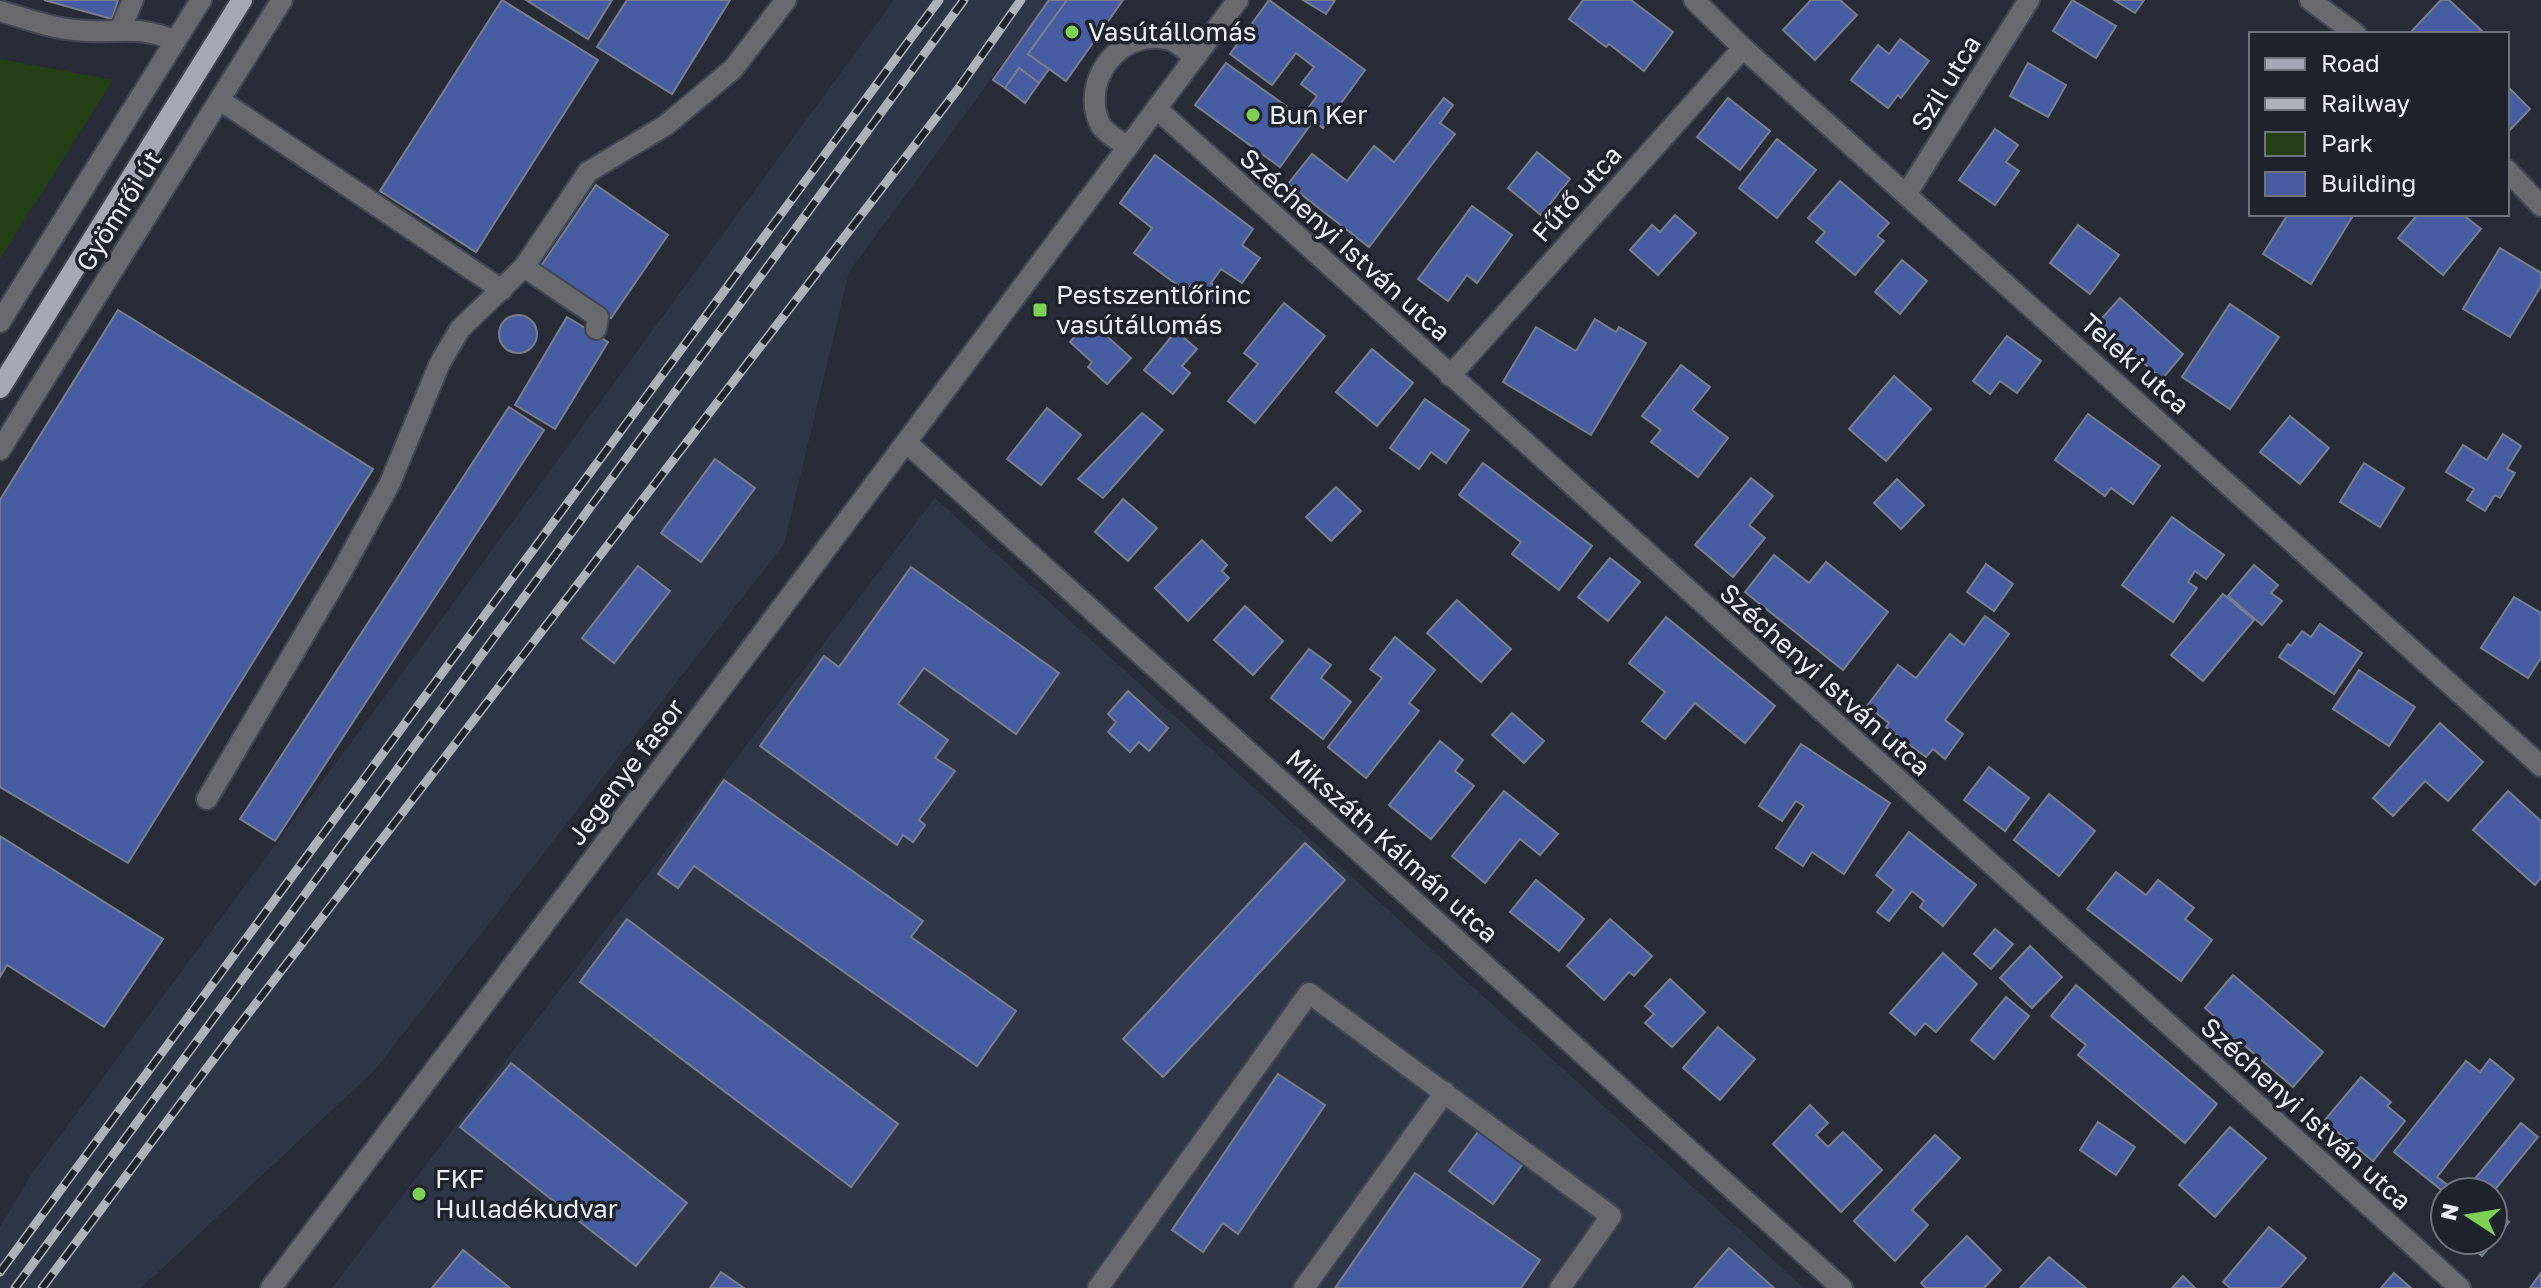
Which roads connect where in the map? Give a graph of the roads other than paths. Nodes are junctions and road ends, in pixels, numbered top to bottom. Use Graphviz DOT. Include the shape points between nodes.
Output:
graph roads {
  1 [pos="133,0"];
  2 [pos="201,0"];
  3 [pos="242,0"];
  4 [pos="282,0"];
  5 [pos="786,0"];
  6 [pos="1238,0"];
  7 [pos="1694,0"];
  8 [pos="2029,0"];
  9 [pos="2310,0"];
  10 [pos="0,11"];
  11 [pos="120,30"];
  12 [pos="2353,32"];
  13 [pos="175,41"];
  14 [pos="1743,48"];
  15 [pos="1195,58"];
  16 [pos="220,100"];
  17 [pos="1157,109"];
  18 [pos="1128,147"];
  19 [pos="2509,172"];
  20 [pos="1907,193"];
  21 [pos="2541,206"];
  22 [pos="524,267"];
  23 [pos="502,290"];
  24 [pos="0,322"];
  25 [pos="596,329"];
  26 [pos="1450,376"];
  27 [pos="0,388"];
  28 [pos="907,443"];
  29 [pos="0,450"];
  30 [pos="2541,766"];
  31 [pos="207,799"];
  32 [pos="1445,1092"];
  33 [pos="277,1287"];
  34 [pos="1098,1288"];
  35 [pos="1304,1288"];
  36 [pos="1560,1288"];
  37 [pos="1842,1288"];
  38 [pos="2460,1288"];
  1 -- 11 [label="street"];
  2 -- 13 [label="street, Gyömrői út"];
  3 -- 27 [label="main road"];
  4 -- 16 [label="street, Gyömrői út"];
  5 -- 22 [label="street" via="733,69 666,125 588,172"];
  6 -- 15 [label="street, Jegenye fasor"];
  7 -- 14 [label="street, Teleki utca"];
  8 -- 20 [label="street, Szil utca"];
  9 -- 12 [label="street"];
  10 -- 11 [label="street" via="69,30"];
  11 -- 13 [label="street" via="154,31"];
  13 -- 24 [label="street, Gyömrői út"];
  14 -- 20 [label="street, Teleki utca"];
  14 -- 26 [label="street, Fűtő utca"];
  15 -- 17 [label="street, Jegenye fasor"];
  15 -- 18 [label="street" via="1172,40 1143,37 1119,48 1098,74 1093,100 1101,126"];
  16 -- 23 [label="street"];
  16 -- 29 [label="street, Gyömrői út"];
  17 -- 18 [label="street, Jegenye fasor"];
  17 -- 26 [label="street, Széchenyi István utca"];
  18 -- 28 [label="street, Jegenye fasor"];
  19 -- 21 [label="street"];
  20 -- 30 [label="street, Teleki utca"];
  22 -- 23 [label="street"];
  22 -- 25 [label="street" via="598,317"];
  23 -- 31 [label="street" via="473,315 448,348 390,483"];
  26 -- 38 [label="street, Széchenyi István utca"];
  28 -- 33 [label="street, Jegenye fasor" via="354,1174"];
  28 -- 37 [label="street, Mikszáth Kálmán utca"];
  32 -- 34 [label="street" via="1309,993"];
  32 -- 35 [label="street"];
  32 -- 36 [label="street" via="1611,1216"];
}
